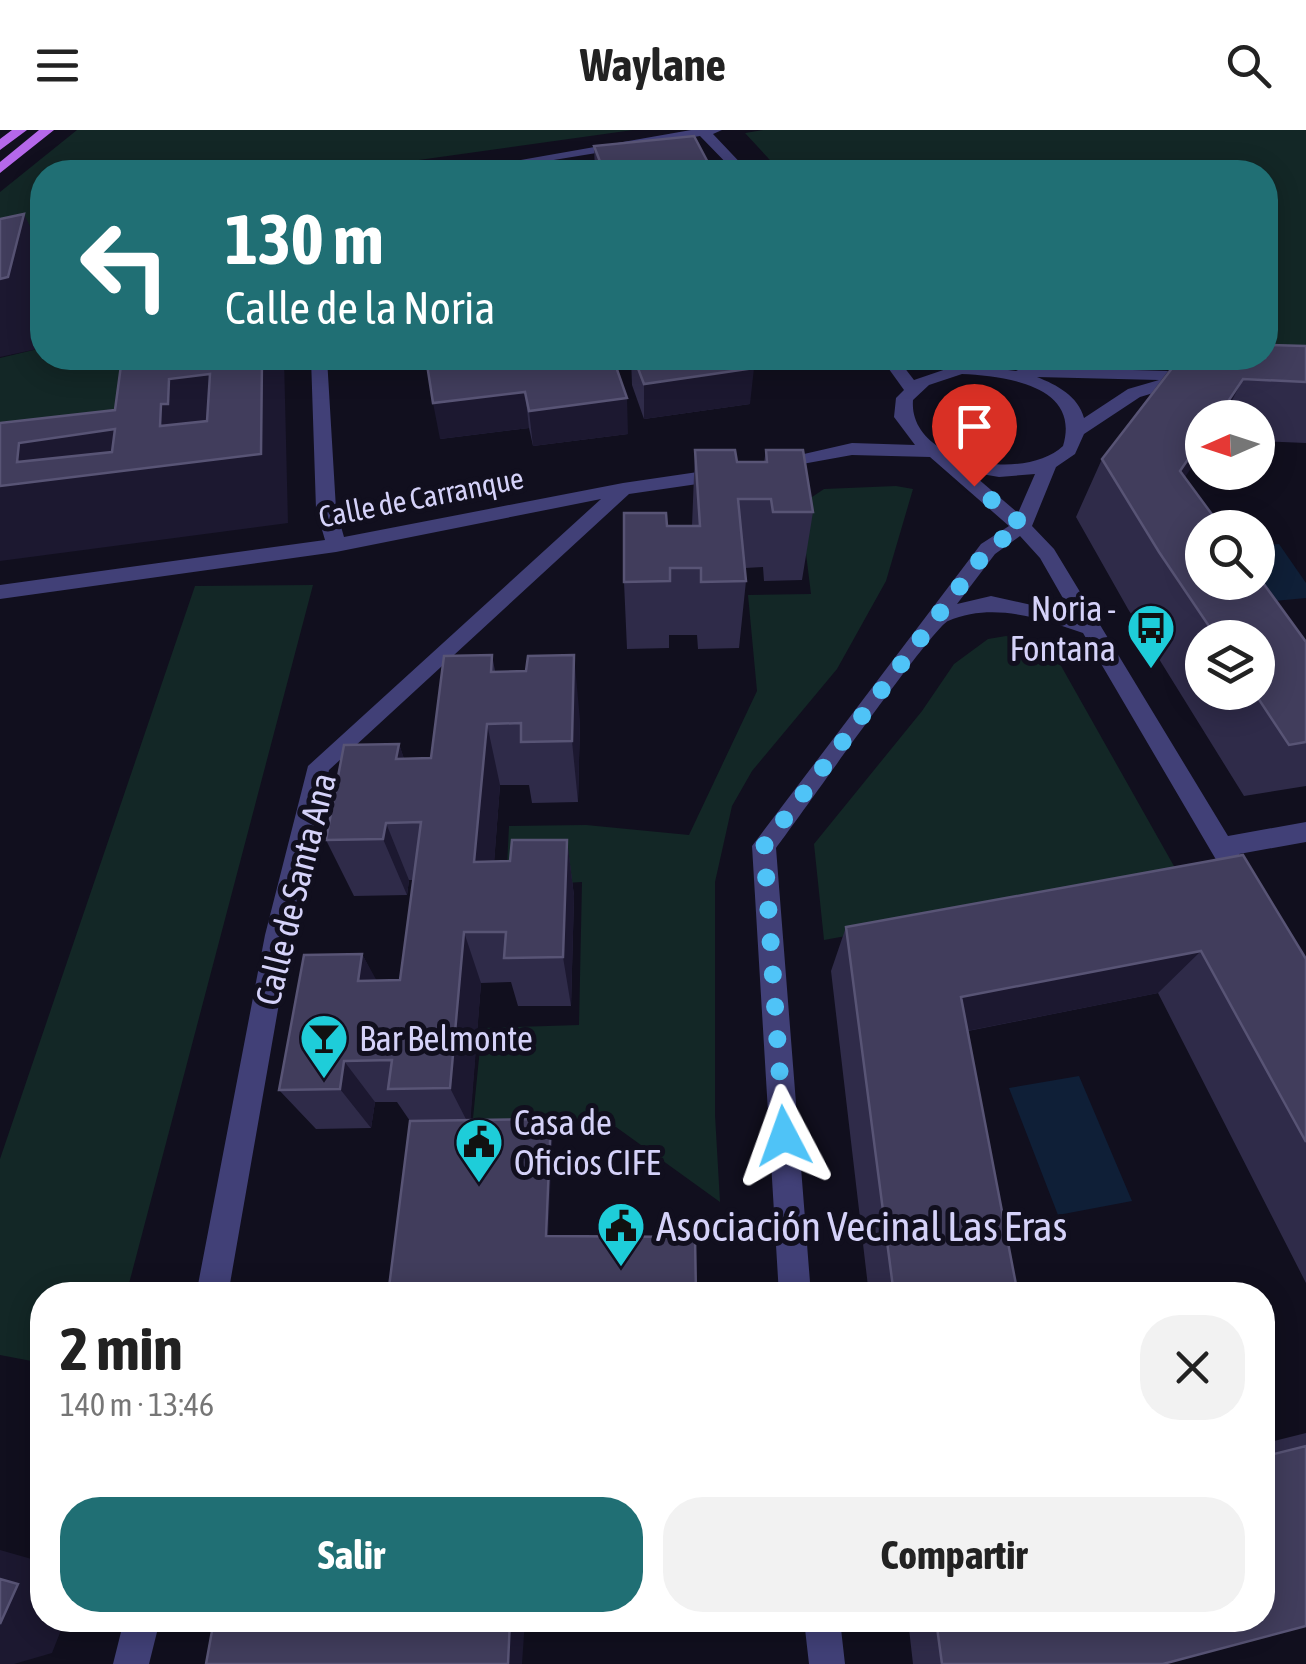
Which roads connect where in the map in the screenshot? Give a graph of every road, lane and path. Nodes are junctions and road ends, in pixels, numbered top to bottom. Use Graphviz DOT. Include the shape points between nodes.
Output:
graph roads {
  1 [pos="20,130"];
  2 [pos="47,130"];
  3 [pos="710,132"];
  4 [pos="0,146"];
  5 [pos="534,160"];
  6 [pos="732,160"];
  7 [pos="0,168"];
  8 [pos="319,370"];
  9 [pos="898,370"];
  10 [pos="955,370"];
  11 [pos="977,370"];
  12 [pos="1009,372"];
  13 [pos="912,389"];
  14 [pos="903,409"];
  15 [pos="1078,430"];
  16 [pos="852,448"];
  17 [pos="938,456"];
  18 [pos="1048,465"];
  19 [pos="623,489"];
  20 [pos="1023,525"];
  21 [pos="336,544"];
  22 [pos="0,592"];
  23 [pos="935,617"];
  24 [pos="1092,628"];
  25 [pos="1306,832"];
  26 [pos="1222,847"];
  27 [pos="1259,911"];
  28 [pos="214,1282"];
  29 [pos="794,1282"];
  30 [pos="139,1632"];
  31 [pos="823,1632"];
  32 [pos="131,1664"];
  33 [pos="827,1664"];
  1 -- 4 [label="main road"];
  2 -- 7 [label="main road"];
  3 -- 5 [label="street"];
  3 -- 6 [label="street"];
  8 -- 21 [label="street" via="326,509"];
  9 -- 13 [label="street"];
  10 -- 13 [label="street"];
  11 -- 12 [label="street"];
  12 -- 15 [label="street" via="1065,401"];
  12 -- 15 [label="street" via="1209,376 1134,392"];
  13 -- 14 [label="street"];
  14 -- 16 [label="street, Calle de Carranque" via="884,433"];
  14 -- 17 [label="street" via="909,431"];
  15 -- 18 [label="street" via="1070,450"];
  16 -- 17 [label="street, Calle de Carranque"];
  16 -- 19 [label="street, Calle de Carranque"];
  17 -- 18 [label="street" via="980,470"];
  17 -- 20 [label="street"];
  18 -- 20 [label="street"];
  19 -- 21 [label="street, Calle de Carranque"];
  19 -- 28 [label="street, Calle de Santa Ana" via="319,766 278,935"];
  20 -- 23 [label="street" via="988,549"];
  20 -- 24 [label="street"];
  21 -- 22 [label="street, Calle de Carranque"];
  23 -- 24 [label="street" via="991,602"];
  23 -- 29 [label="street" via="764,846"];
  24 -- 26 [label="street"];
  25 -- 26 [label="street"];
  26 -- 27 [label="street"];
  30 -- 32 [label="street"];
  31 -- 33 [label="street"];
}
